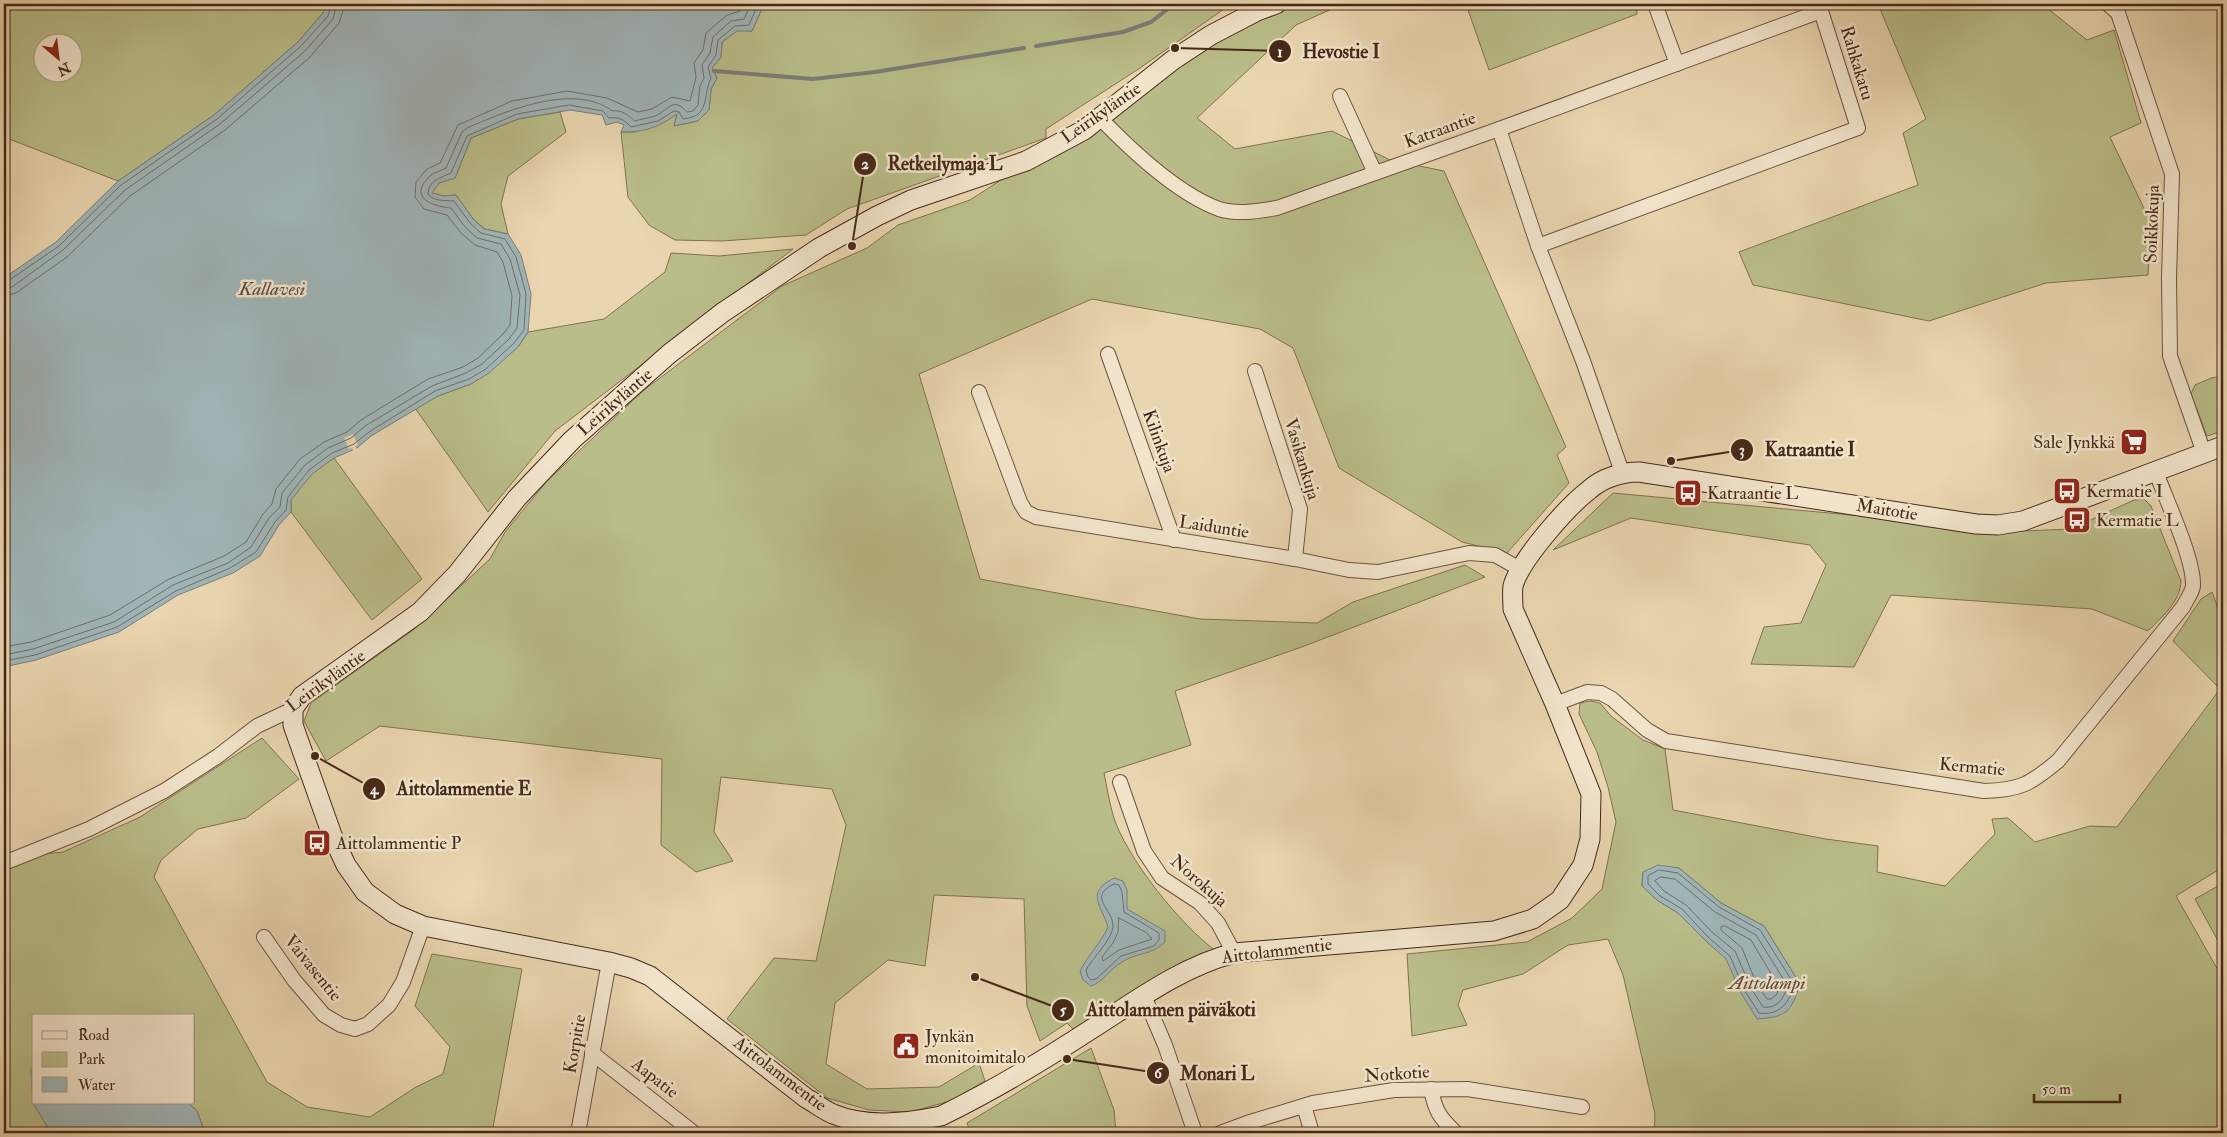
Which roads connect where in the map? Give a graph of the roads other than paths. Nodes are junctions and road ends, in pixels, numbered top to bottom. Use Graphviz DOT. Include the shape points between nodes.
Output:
graph roads {
  1 [pos="1276,4"];
  2 [pos="1656,4"];
  3 [pos="2108,4"];
  4 [pos="1255,7"];
  5 [pos="1677,64"];
  6 [pos="1340,96"];
  7 [pos="1100,118"];
  8 [pos="1498,130"];
  9 [pos="1376,174"];
  10 [pos="1538,246"];
  11 [pos="1108,354"];
  12 [pos="1255,371"];
  13 [pos="979,392"];
  14 [pos="2223,446"];
  15 [pos="2204,453"];
  16 [pos="1622,472"];
  17 [pos="2156,472"];
  18 [pos="1174,540"];
  19 [pos="1295,559"];
  20 [pos="1520,569"];
  21 [pos="1555,704"];
  22 [pos="293,709"];
  23 [pos="1120,782"];
  24 [pos="4,863"];
  25 [pos="422,926"];
  26 [pos="264,937"];
  27 [pos="1234,953"];
  28 [pos="609,962"];
  29 [pos="1144,996"];
  30 [pos="592,1053"];
  31 [pos="1431,1090"];
  32 [pos="1304,1106"];
  33 [pos="1582,1107"];
  34 [pos="918,1127"];
  35 [pos="578,1133"];
  36 [pos="694,1133"];
  37 [pos="1195,1133"];
  38 [pos="1220,1133"];
  39 [pos="1312,1133"];
  40 [pos="1456,1133"];
  1 -- 4 [label="street, Leirikyläntie"];
  2 -- 5 [label="street"];
  3 -- 15 [label="street, Soikkokuja" via="2118,13 2172,174 2170,356"];
  4 -- 7 [label="street, Leirikyläntie" via="1173,60"];
  5 -- 8 [label="street, Rahkakatu"];
  5 -- 10 [label="street, Rahkakatu" via="1821,12 1858,128"];
  6 -- 9 [label="street"];
  7 -- 9 [label="street, Katraantie" via="1118,137 1184,191 1220,209 1240,213 1277,208"];
  7 -- 22 [label="street, Leirikyläntie" via="1026,161 911,200 876,216 820,248 722,313 669,354 572,440 517,498 457,574 420,612 311,688"];
  8 -- 9 [label="street, Katraantie"];
  8 -- 10 [label="street, Katraantie"];
  10 -- 16 [label="street, Katraantie"];
  11 -- 18 [label="street, Kilinkuja"];
  12 -- 19 [label="street, Vasikankuja" via="1300,509"];
  13 -- 18 [label="street, Laiduntie" via="1026,512 1036,517"];
  14 -- 15 [label="street, Maitotie"];
  15 -- 17 [label="street, Maitotie"];
  16 -- 17 [label="street, Maitotie" via="1998,525 2023,521"];
  16 -- 20 [label="street, Aittolammentie" via="1590,489 1557,522"];
  17 -- 21 [label="street, Kermatie" via="2183,546 2193,588 2183,607 2058,761 2034,781 2009,790 1984,790 1666,741 1601,693 1586,692"];
  18 -- 19 [label="street, Laiduntie"];
  19 -- 20 [label="street, Laiduntie" via="1349,570 1378,572 1469,553 1494,555"];
  20 -- 21 [label="street, Aittolammentie" via="1513,586 1513,609"];
  21 -- 27 [label="street, Aittolammentie" via="1591,794 1590,839 1583,865 1560,900 1533,918 1494,931"];
  22 -- 24 [label="street, Leirikyläntie" via="257,726 164,791 89,829"];
  22 -- 25 [label="street, Aittolammentie" via="293,725 346,865 365,892 395,914"];
  23 -- 27 [label="street, Norokuja" via="1144,851 1157,871 1162,878 1200,903 1218,923"];
  25 -- 26 [label="street, Vaivasentie" via="402,982 389,1005 368,1024 355,1029 324,1015"];
  25 -- 28 [label="street, Aittolammentie"];
  27 -- 29 [label="street, Aittolammentie" via="1209,960"];
  28 -- 30 [label="street, Korpitie"];
  28 -- 34 [label="street, Aittolammentie" via="650,976 806,1098 832,1113 856,1121"];
  29 -- 34 [label="street, Aittolammentie" via="958,1108"];
  29 -- 37 [label="street" via="1165,1045"];
  30 -- 35 [label="street, Korpitie"];
  30 -- 36 [label="street, Aapatie"];
  31 -- 32 [label="street, Notkotie" via="1394,1090"];
  31 -- 33 [label="street, Notkotie" via="1467,1089"];
  31 -- 40 [label="street" via="1434,1107 1442,1121"];
  32 -- 38 [label="street, Notkotie"];
  32 -- 39 [label="street"];
}
